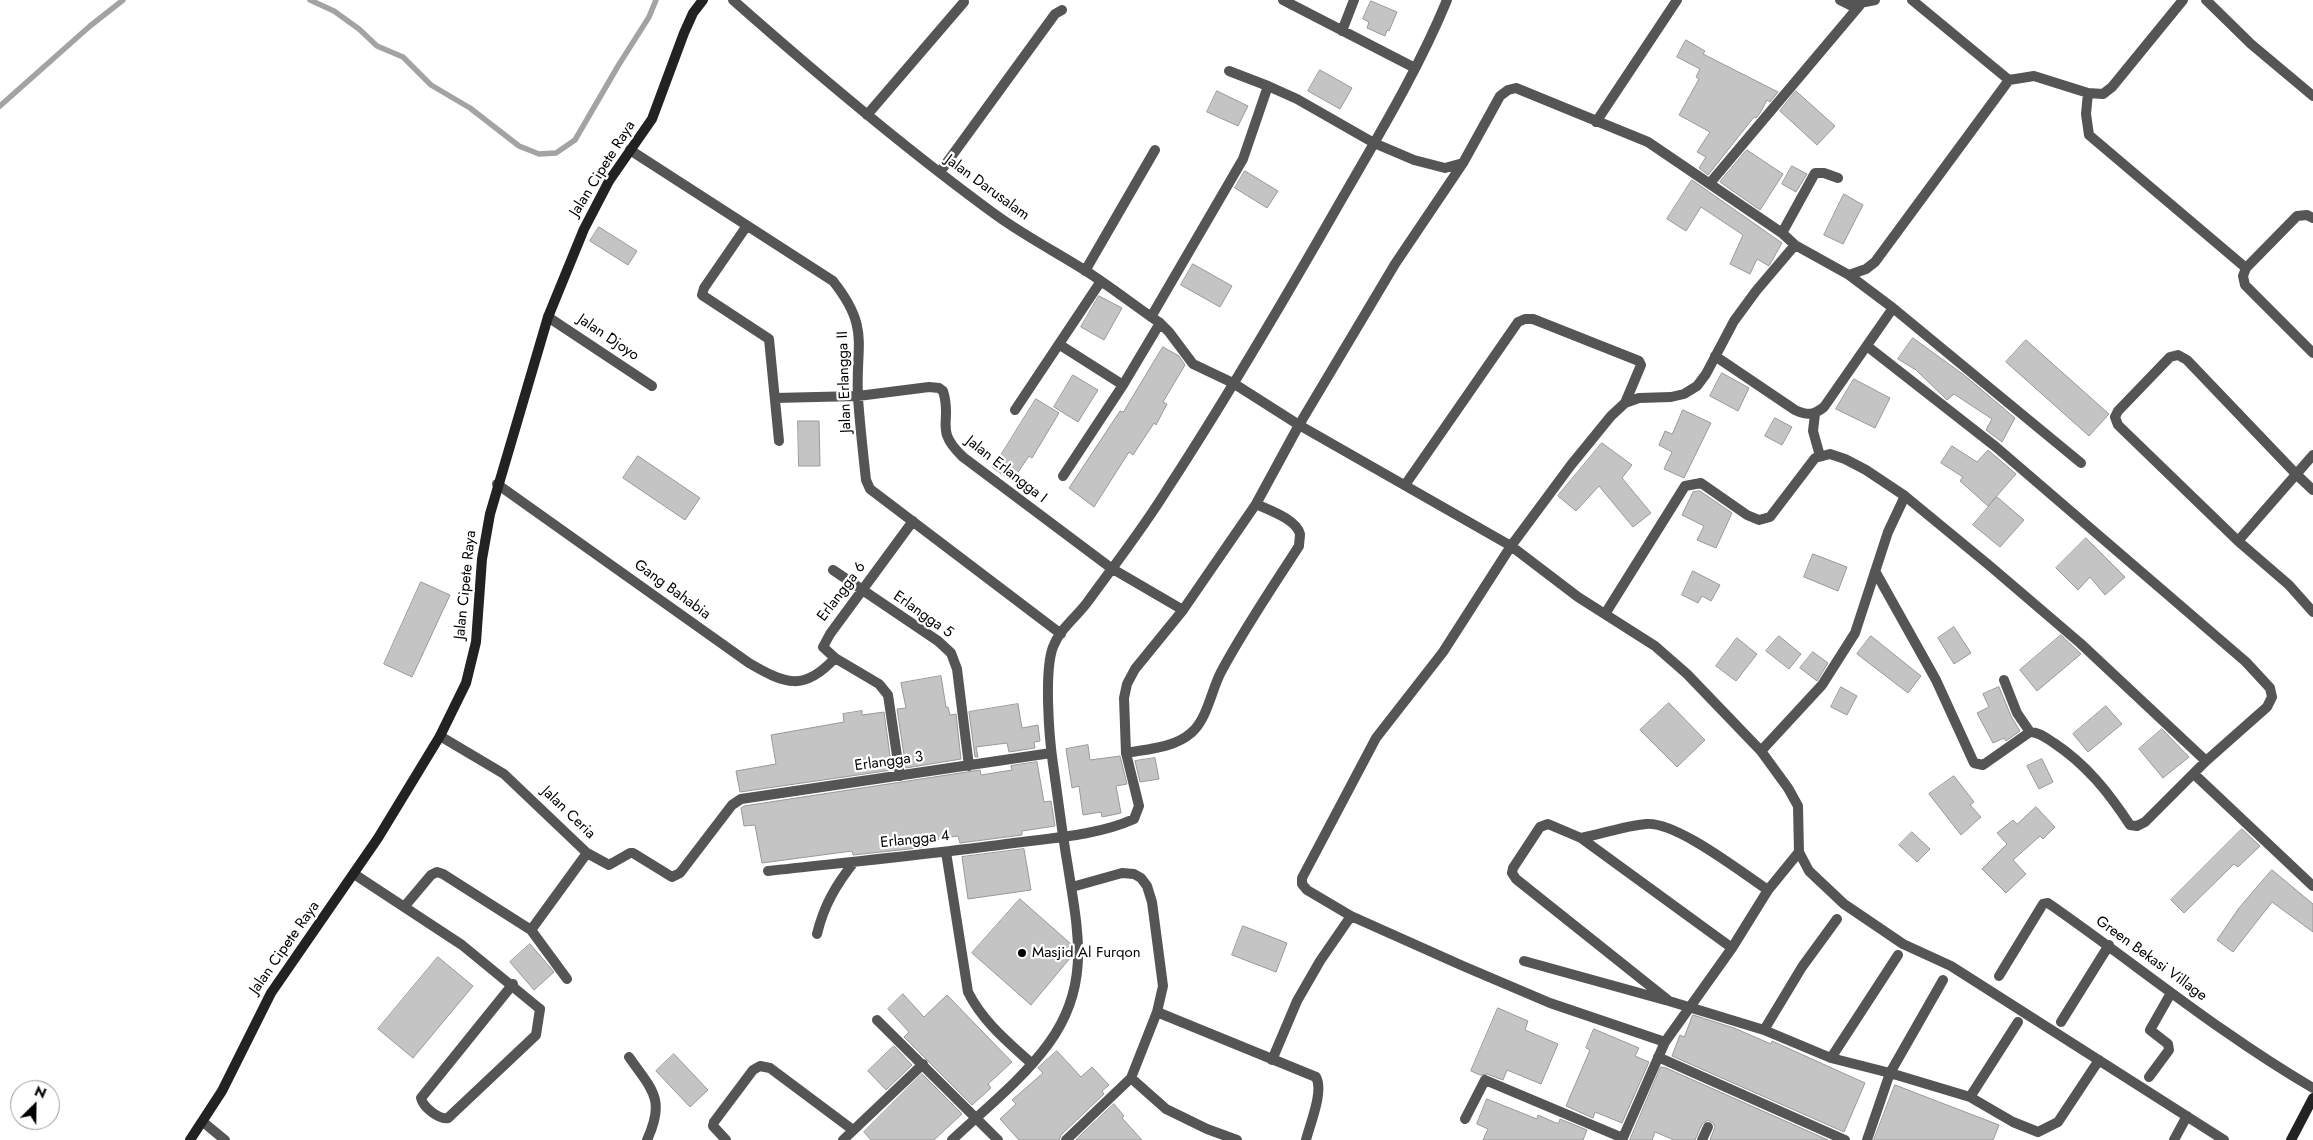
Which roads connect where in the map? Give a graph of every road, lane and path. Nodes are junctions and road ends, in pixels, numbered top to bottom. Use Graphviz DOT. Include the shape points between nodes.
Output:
graph roads {
  1 [pos="703,0"];
  2 [pos="733,0"];
  3 [pos="1282,0"];
  4 [pos="1354,0"];
  5 [pos="1447,0"];
  6 [pos="1677,0"];
  7 [pos="1840,0"];
  8 [pos="1875,0"];
  9 [pos="1912,0"];
  10 [pos="2183,0"];
  11 [pos="2206,0"];
  12 [pos="964,2"];
  13 [pos="1860,5"];
  14 [pos="1062,10"];
  15 [pos="1342,31"];
  16 [pos="1415,68"];
  17 [pos="1229,71"];
  18 [pos="2009,80"];
  19 [pos="1268,86"];
  20 [pos="2088,94"];
  21 [pos="2313,96"];
  22 [pos="868,115"];
  23 [pos="1596,122"];
  24 [pos="1374,142"];
  25 [pos="630,150"];
  26 [pos="1155,150"];
  27 [pos="1463,163"];
  28 [pos="940,172"];
  29 [pos="1838,178"];
  30 [pos="1710,183"];
  31 [pos="2313,218"];
  32 [pos="746,227"];
  33 [pos="1782,233"];
  34 [pos="1795,245"];
  35 [pos="2246,268"];
  36 [pos="1085,270"];
  37 [pos="1849,275"];
  38 [pos="1101,281"];
  39 [pos="1893,308"];
  40 [pos="1150,316"];
  41 [pos="548,317"];
  42 [pos="1160,323"];
  43 [pos="1060,345"];
  44 [pos="1867,346"];
  45 [pos="2313,352"];
  46 [pos="1715,356"];
  47 [pos="1233,383"];
  48 [pos="1123,385"];
  49 [pos="652,386"];
  50 [pos="858,396"];
  51 [pos="775,398"];
  52 [pos="1625,403"];
  53 [pos="1016,410"];
  54 [pos="1815,414"];
  55 [pos="1300,425"];
  56 [pos="779,441"];
  57 [pos="2313,455"];
  58 [pos="1820,456"];
  59 [pos="2081,463"];
  60 [pos="2296,474"];
  61 [pos="1063,476"];
  62 [pos="497,484"];
  63 [pos="1405,485"];
  64 [pos="2313,490"];
  65 [pos="1905,496"];
  66 [pos="1256,504"];
  67 [pos="913,521"];
  68 [pos="2238,541"];
  69 [pos="1511,546"];
  70 [pos="1111,568"];
  71 [pos="833,570"];
  72 [pos="1875,571"];
  73 [pos="862,591"];
  74 [pos="1183,610"];
  75 [pos="2313,612"];
  76 [pos="1605,614"];
  77 [pos="1061,634"];
  78 [pos="835,658"];
  79 [pos="2004,680"];
  80 [pos="2030,732"];
  81 [pos="440,736"];
  82 [pos="1761,751"];
  83 [pos="1051,753"];
  84 [pos="1126,753"];
  85 [pos="2206,761"];
  86 [pos="969,766"];
  87 [pos="2194,774"];
  88 [pos="900,776"];
  89 [pos="1064,836"];
  90 [pos="1581,838"];
  91 [pos="946,852"];
  92 [pos="1799,852"];
  93 [pos="587,853"];
  94 [pos="854,862"];
  95 [pos="768,871"];
  96 [pos="680,873"];
  97 [pos="354,874"];
  98 [pos="1072,886"];
  99 [pos="2313,886"];
  100 [pos="1768,890"];
  101 [pos="404,908"];
  102 [pos="1351,916"];
  103 [pos="1837,919"];
  104 [pos="531,930"];
  105 [pos="817,934"];
  106 [pos="2109,945"];
  107 [pos="1732,948"];
  108 [pos="1898,955"];
  109 [pos="1524,962"];
  110 [pos="1999,976"];
  111 [pos="567,979"];
  112 [pos="1943,980"];
  113 [pos="513,984"];
  114 [pos="2171,993"];
  115 [pos="1669,1001"];
  116 [pos="1689,1007"];
  117 [pos="1157,1012"];
  118 [pos="877,1020"];
  119 [pos="2018,1022"];
  120 [pos="2061,1022"];
  121 [pos="1764,1030"];
  122 [pos="1665,1042"];
  123 [pos="629,1057"];
  124 [pos="1658,1057"];
  125 [pos="1831,1058"];
  126 [pos="1272,1060"];
  127 [pos="2099,1060"];
  128 [pos="923,1064"];
  129 [pos="1032,1064"];
  130 [pos="1890,1073"];
  131 [pos="2149,1077"];
  132 [pos="1131,1078"];
  133 [pos="2313,1088"];
  134 [pos="1970,1097"];
  135 [pos="2313,1098"];
  136 [pos="2187,1116"];
  137 [pos="976,1117"];
  138 [pos="1465,1119"];
  139 [pos="203,1122"];
  140 [pos="1708,1127"];
  141 [pos="853,1130"];
  142 [pos="1622,1139"];
  143 [pos="190,1140"];
  144 [pos="225,1140"];
  145 [pos="647,1140"];
  146 [pos="726,1140"];
  147 [pos="843,1140"];
  148 [pos="952,1140"];
  149 [pos="998,1140"];
  150 [pos="1066,1140"];
  151 [pos="1237,1140"];
  152 [pos="1306,1140"];
  153 [pos="1702,1140"];
  154 [pos="1845,1140"];
  155 [pos="1868,1140"];
  156 [pos="2174,1140"];
  157 [pos="2224,1140"];
  158 [pos="2292,1140"];
  1 -- 25 [label="main road, Jalan Cipete Raya" via="684,33 652,119"];
  2 -- 22 [label="street, Jalan Darusalam"];
  3 -- 15 [label="street"];
  4 -- 15 [label="street"];
  5 -- 16 [label="street"];
  6 -- 23 [label="street"];
  7 -- 13 [label="street"];
  8 -- 13 [label="street"];
  9 -- 18 [label="street"];
  10 -- 20 [label="street" via="2112,87 2103,94"];
  11 -- 21 [label="street"];
  12 -- 22 [label="street"];
  13 -- 30 [label="street"];
  14 -- 28 [label="street" via="1055,14 1027,51"];
  15 -- 16 [label="street"];
  16 -- 24 [label="street"];
  17 -- 19 [label="street"];
  18 -- 20 [label="street" via="2034,76"];
  18 -- 37 [label="street" via="1875,262"];
  19 -- 24 [label="street"];
  19 -- 40 [label="street" via="1243,159"];
  20 -- 35 [label="street" via="2089,135"];
  22 -- 28 [label="street, Jalan Darusalam"];
  23 -- 27 [label="street" via="1516,88 1508,90 1500,96"];
  23 -- 30 [label="street" via="1648,142"];
  24 -- 27 [label="street" via="1414,160 1445,168"];
  24 -- 47 [label="street"];
  25 -- 32 [label="street, Jalan Erlangga II"];
  25 -- 41 [label="main road, Jalan Cipete Raya" via="584,228"];
  26 -- 36 [label="street"];
  27 -- 55 [label="street" via="1395,264"];
  28 -- 36 [label="street, Jalan Darusalam" via="1036,242"];
  29 -- 33 [label="street" via="1815,173"];
  30 -- 33 [label="street"];
  31 -- 35 [label="street" via="2297,216"];
  32 -- 50 [label="street, Jalan Erlangga II" via="833,281 844,295 858,326"];
  32 -- 51 [label="street" via="702,294 769,339"];
  33 -- 34 [label="street"];
  34 -- 37 [label="street"];
  34 -- 46 [label="street" via="1734,321"];
  35 -- 45 [label="street" via="2243,276 2245,285"];
  36 -- 38 [label="street, Jalan Darusalam"];
  37 -- 39 [label="street"];
  38 -- 40 [label="street, Jalan Darusalam"];
  38 -- 43 [label="street"];
  39 -- 44 [label="street"];
  39 -- 59 [label="street"];
  40 -- 42 [label="street, Jalan Darusalam"];
  41 -- 49 [label="street, Jalan Djoyo"];
  41 -- 62 [label="main road, Jalan Cipete Raya"];
  42 -- 47 [label="street, Jalan Darusalam" via="1193,364"];
  42 -- 48 [label="street"];
  43 -- 48 [label="street"];
  43 -- 53 [label="street"];
  44 -- 54 [label="street" via="1824,407"];
  44 -- 85 [label="street" via="1996,447 2246,662 2270,688 2272,697 2267,707"];
  46 -- 52 [label="street" via="1697,386 1684,394 1639,398"];
  46 -- 54 [label="street" via="1795,410"];
  47 -- 55 [label="street, Jalan Darusalam"];
  47 -- 70 [label="street" via="1169,487"];
  48 -- 61 [label="street"];
  50 -- 51 [label="street"];
  50 -- 67 [label="street, Jalan Erlangga II" via="866,480 878,496"];
  50 -- 70 [label="street, Jalan Erlangga I" via="929,387 943,390 945,434 950,445"];
  51 -- 56 [label="street"];
  52 -- 63 [label="street" via="1639,372 1639,361 1525,318 1518,322"];
  52 -- 69 [label="street" via="1571,465"];
  54 -- 58 [label="street" via="1813,431"];
  55 -- 63 [label="street, Jalan Darusalam"];
  55 -- 66 [label="street"];
  57 -- 60 [label="street"];
  58 -- 65 [label="street" via="1830,454 1845,459"];
  58 -- 76 [label="street" via="1814,458 1770,517 1759,520 1701,483 1685,486"];
  60 -- 64 [label="street"];
  60 -- 68 [label="street"];
  60 -- 68 [label="street" via="2187,360 2178,356 2170,357 2118,411 2118,425"];
  62 -- 78 [label="street, Gang Bahabia" via="749,663 776,678 812,679"];
  62 -- 81 [label="main road, Jalan Cipete Raya" via="483,551 476,642 466,683"];
  63 -- 69 [label="street, Jalan Darusalam"];
  65 -- 72 [label="street"];
  65 -- 85 [label="street" via="2080,643"];
  66 -- 74 [label="street"];
  66 -- 84 [label="street" via="1296,528 1300,535 1299,546 1246,627 1192,732 1177,742"];
  67 -- 73 [label="street, Erlangga 6"];
  67 -- 77 [label="street, Jalan Erlangga II"];
  68 -- 75 [label="street" via="2289,585"];
  69 -- 76 [label="street, Jalan Darusalam"];
  69 -- 102 [label="street" via="1443,652 1376,738 1306,869 1302,884 1307,890"];
  70 -- 74 [label="street"];
  70 -- 77 [label="street"];
  71 -- 73 [label="street, Erlangga 5"];
  72 -- 80 [label="street" via="1936,680 1974,763 1983,765"];
  72 -- 82 [label="street" via="1855,633 1844,651 1822,684"];
  73 -- 78 [label="street, Erlangga 6" via="824,642 826,651"];
  73 -- 86 [label="street, Erlangga 5" via="938,640 950,653 957,669"];
  74 -- 84 [label="street" via="1135,669 1127,684 1124,698"];
  76 -- 82 [label="street, Jalan Darusalam" via="1655,646 1687,674"];
  77 -- 83 [label="street" via="1053,646 1048,673"];
  78 -- 88 [label="street" via="879,684 888,695"];
  79 -- 80 [label="street" via="2017,713"];
  80 -- 87 [label="street" via="2039,734 2072,755 2097,780 2130,825 2145,822"];
  81 -- 93 [label="street, Jalan Ceria" via="504,774"];
  81 -- 97 [label="main road, Jalan Cipete Raya"];
  82 -- 92 [label="street, Jalan Darusalam" via="1798,806"];
  83 -- 86 [label="street, Erlangga 3"];
  83 -- 89 [label="street"];
  84 -- 89 [label="street, Erlangga 4" via="1139,806 1134,819"];
  85 -- 87 [label="street"];
  86 -- 88 [label="street, Erlangga 3"];
  87 -- 99 [label="street"];
  88 -- 96 [label="street, Erlangga 3" via="742,799 732,805"];
  89 -- 91 [label="street, Erlangga 4"];
  89 -- 98 [label="street"];
  90 -- 100 [label="street" via="1647,824 1671,829"];
  90 -- 107 [label="street"];
  90 -- 115 [label="street" via="1548,824 1540,827 1512,868 1512,873"];
  91 -- 94 [label="street, Erlangga 4"];
  91 -- 129 [label="street" via="968,992 992,1027"];
  92 -- 100 [label="street"];
  92 -- 127 [label="street" via="1809,872 1844,904 1903,944 1951,966"];
  93 -- 96 [label="street, Jalan Ceria" via="608,865 630,853 669,876"];
  93 -- 104 [label="street"];
  94 -- 95 [label="street, Erlangga 4"];
  94 -- 105 [label="street" via="828,900"];
  97 -- 101 [label="street"];
  97 -- 139 [label="main road, Jalan Cipete Raya" via="271,993 239,1060"];
  98 -- 117 [label="street" via="1122,873 1142,878 1152,902 1162,971 1163,986"];
  98 -- 129 [label="street" via="1079,946 1079,972 1074,995 1062,1023"];
  100 -- 107 [label="street"];
  101 -- 104 [label="street" via="431,875 440,872"];
  101 -- 113 [label="street" via="462,945"];
  102 -- 122 [label="street" via="1550,1003"];
  102 -- 126 [label="street" via="1297,1001"];
  103 -- 121 [label="street"];
  104 -- 111 [label="street"];
  106 -- 110 [label="street, Green Bekasi Village" via="2045,902"];
  106 -- 114 [label="street, Green Bekasi Village"];
  106 -- 120 [label="street"];
  107 -- 116 [label="street"];
  108 -- 125 [label="street"];
  109 -- 115 [label="street"];
  112 -- 130 [label="street"];
  113 -- 113 [label="street" via="540,1008 536,1035 448,1118 442,1118 423,1105 421,1098"];
  114 -- 131 [label="street" via="2150,1030 2168,1044 2168,1050"];
  114 -- 133 [label="street, Green Bekasi Village"];
  115 -- 116 [label="street"];
  116 -- 121 [label="street"];
  116 -- 122 [label="street"];
  117 -- 126 [label="street"];
  117 -- 132 [label="street"];
  118 -- 128 [label="street"];
  119 -- 134 [label="street"];
  121 -- 125 [label="street"];
  122 -- 124 [label="street"];
  123 -- 145 [label="street" via="655,1095 656,1119"];
  124 -- 142 [label="street"];
  124 -- 154 [label="street"];
  125 -- 130 [label="street"];
  126 -- 152 [label="street" via="1316,1076 1319,1082"];
  127 -- 134 [label="street" via="2058,1122 2038,1132 2013,1122"];
  127 -- 136 [label="street"];
  128 -- 137 [label="street"];
  128 -- 141 [label="street"];
  129 -- 137 [label="street"];
  130 -- 134 [label="street"];
  130 -- 155 [label="street"];
  132 -- 150 [label="street"];
  132 -- 151 [label="street" via="1166,1109"];
  135 -- 158 [label="main road"];
  136 -- 156 [label="street"];
  136 -- 157 [label="street"];
  137 -- 148 [label="street"];
  137 -- 149 [label="street"];
  138 -- 142 [label="street" via="1485,1080"];
  139 -- 143 [label="main road, Jalan Cipete Raya"];
  139 -- 144 [label="street"];
  140 -- 153 [label="street"];
  141 -- 146 [label="street" via="770,1068 760,1066 752,1070 714,1122 715,1130"];
  141 -- 147 [label="street"];
}
